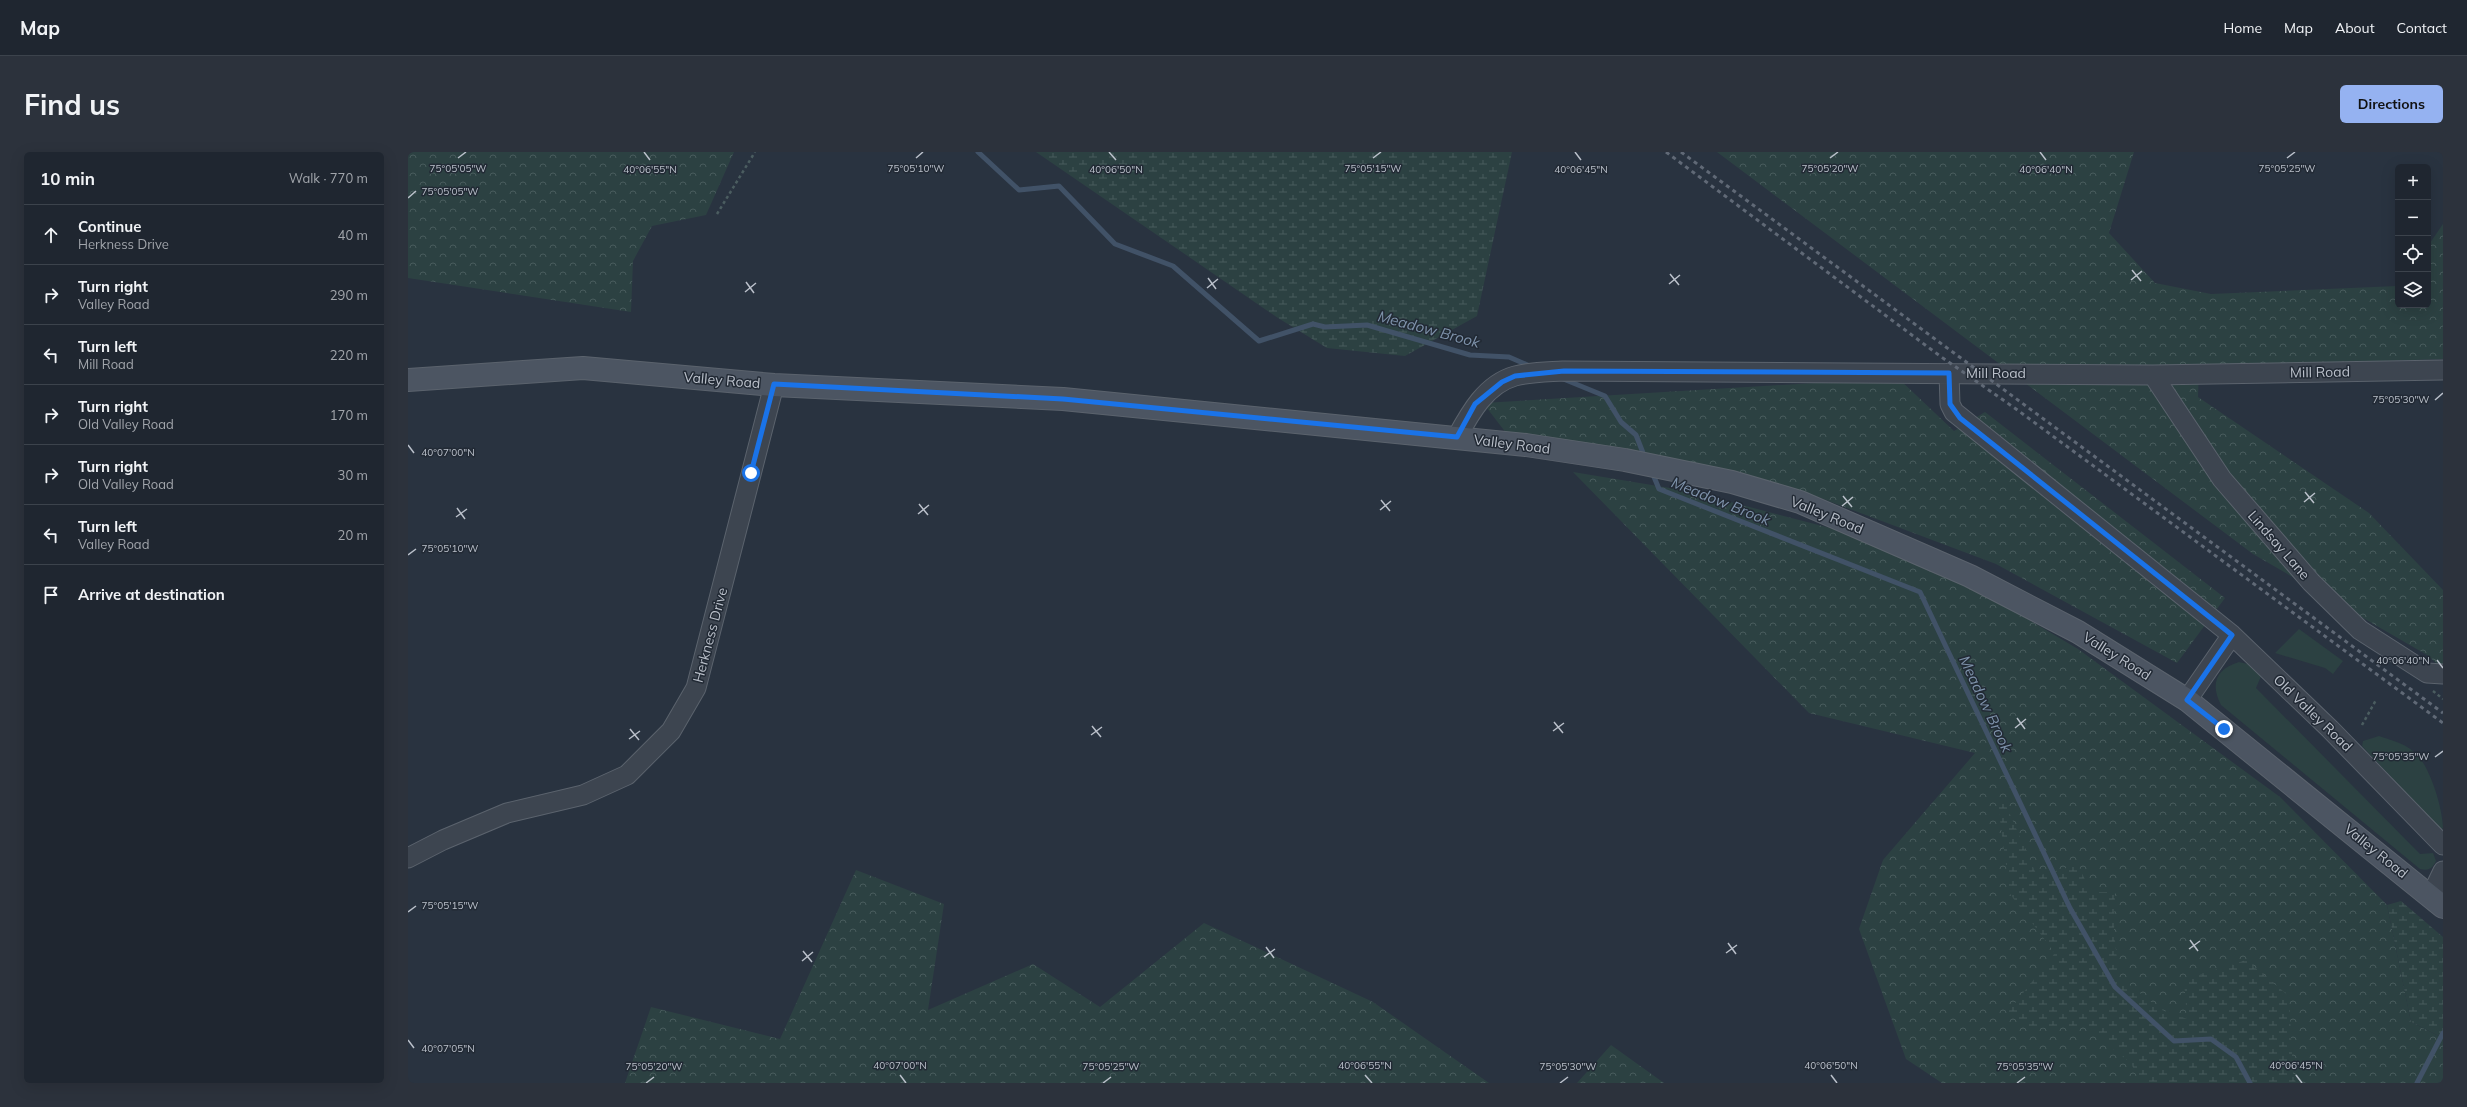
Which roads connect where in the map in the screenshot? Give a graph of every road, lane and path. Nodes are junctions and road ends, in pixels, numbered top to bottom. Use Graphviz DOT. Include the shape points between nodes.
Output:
graph roads {
  1 [pos="755,152"];
  2 [pos="717,214"];
  3 [pos="2443,370"];
  4 [pos="1949,373"];
  5 [pos="2153,375"];
  6 [pos="408,380"];
  7 [pos="774,384"];
  8 [pos="1457,437"];
  9 [pos="2232,635"];
  10 [pos="2443,674"];
  11 [pos="2187,700"];
  12 [pos="2376,700"];
  13 [pos="2362,725"];
  14 [pos="2443,845"];
  15 [pos="408,858"];
  16 [pos="2443,871"];
  17 [pos="2437,901"];
  1 -- 2 [label="path"];
  3 -- 5 [label="street, Mill Road"];
  4 -- 5 [label="street, Mill Road"];
  4 -- 8 [label="street, Mill Road" via="1564,371 1515,376 1502,382 1475,404"];
  4 -- 9 [label="street, Old Valley Road" via="1950,404 1960,418"];
  5 -- 10 [label="street, Lindsay Lane" via="2222,479 2311,582 2360,630 2427,673"];
  6 -- 7 [label="main road, Valley Road" via="583,368"];
  7 -- 8 [label="main road, Valley Road" via="1063,399"];
  7 -- 15 [label="street, Herkness Drive" via="696,688 671,732 627,775 583,795 507,813"];
  8 -- 11 [label="main road, Valley Road" via="1669,468 1732,482 1800,502 1970,576 2078,632"];
  9 -- 11 [label="street"];
  9 -- 14 [label="street, Old Valley Road" via="2330,729"];
  11 -- 17 [label="main road, Valley Road"];
  12 -- 13 [label="path"];
  16 -- 17 [label="street"];
}
